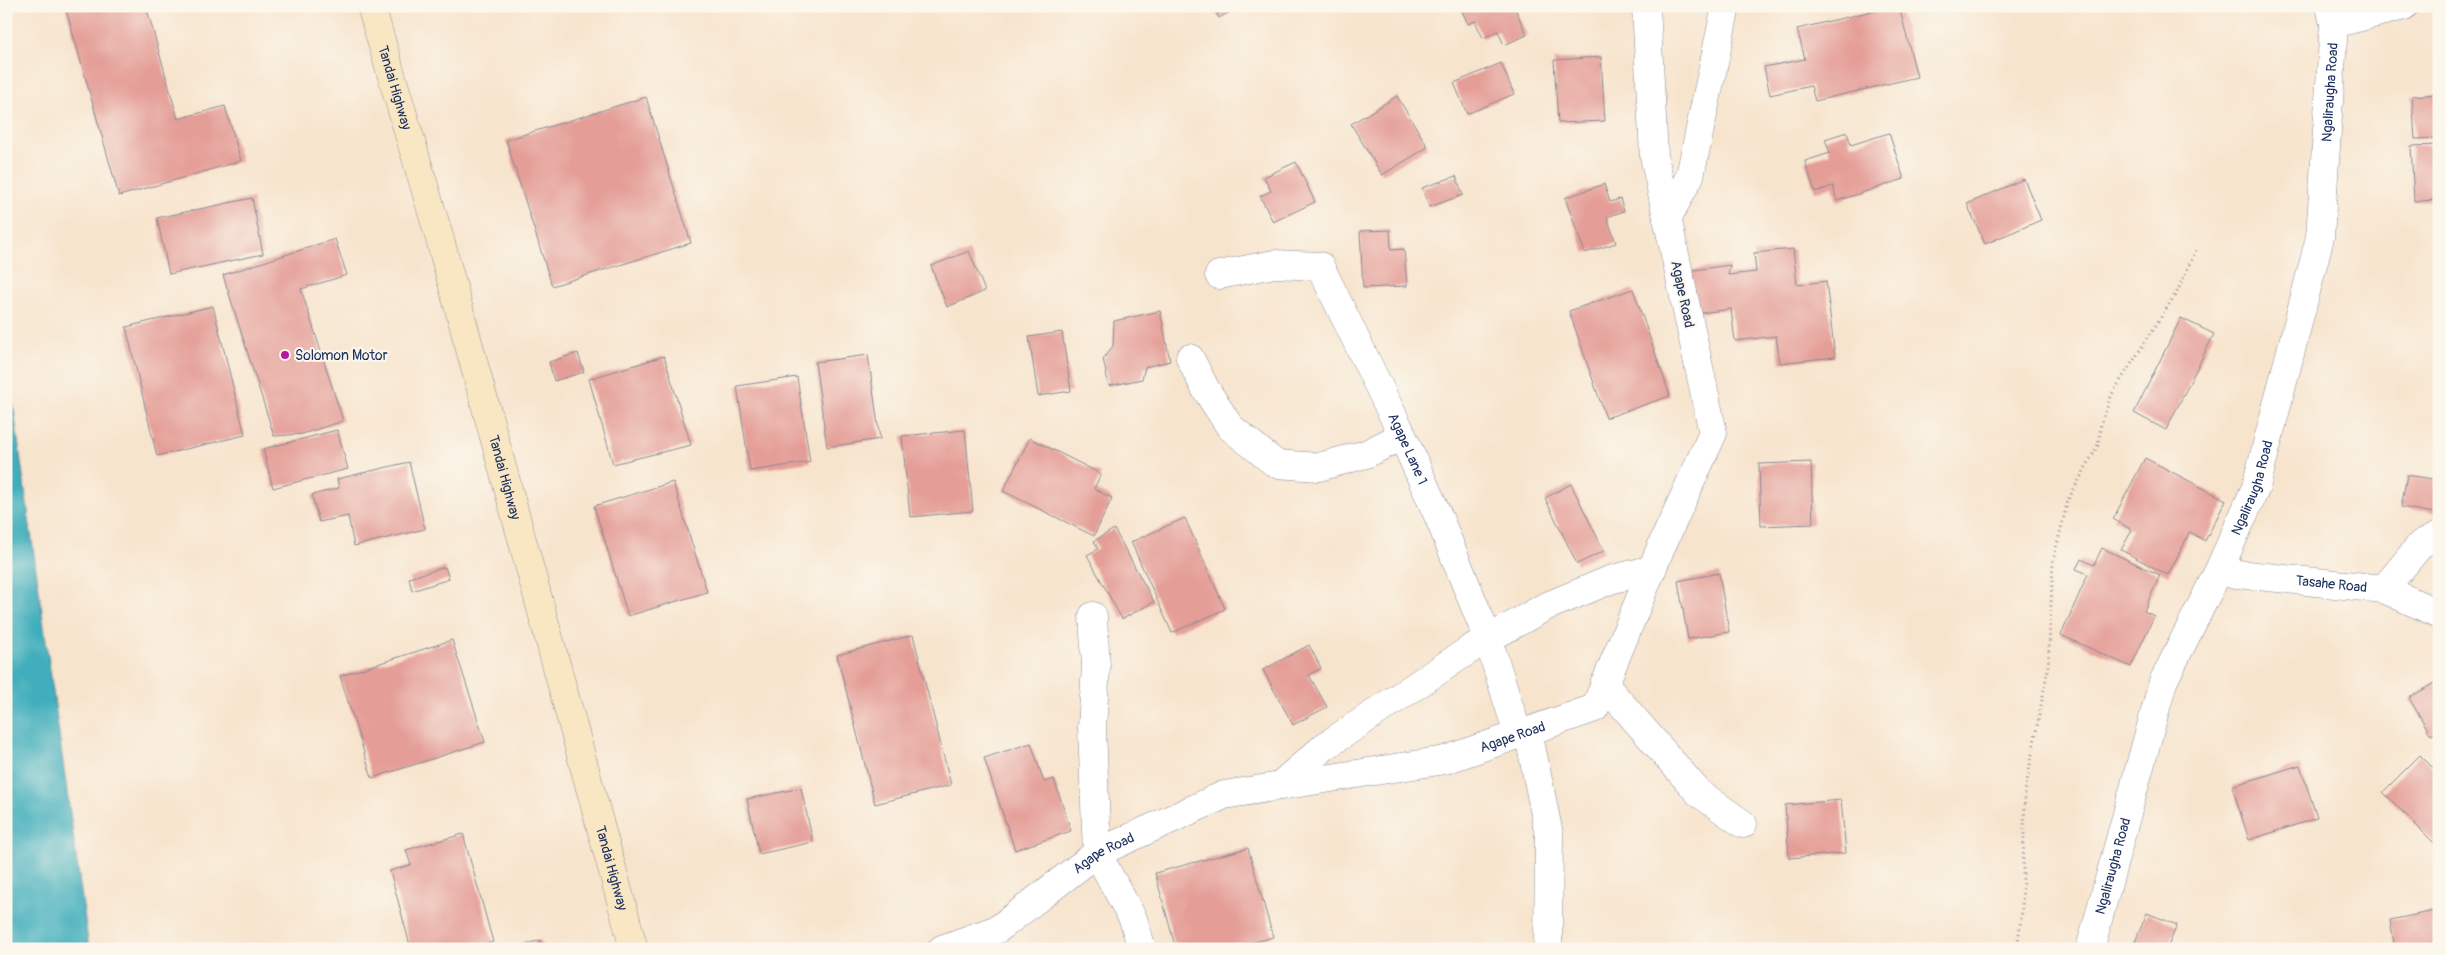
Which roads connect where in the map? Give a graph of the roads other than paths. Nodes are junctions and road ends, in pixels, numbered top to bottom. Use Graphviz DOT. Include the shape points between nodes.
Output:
graph roads {
  1 [pos="371,6"];
  2 [pos="1646,6"];
  3 [pos="1726,6"];
  4 [pos="2404,6"];
  5 [pos="2332,15"];
  6 [pos="1667,220"];
  7 [pos="1219,275"];
  8 [pos="1190,358"];
  9 [pos="1402,436"];
  10 [pos="2439,535"];
  11 [pos="1652,569"];
  12 [pos="2218,572"];
  13 [pos="2384,589"];
  14 [pos="2439,614"];
  15 [pos="1093,616"];
  16 [pos="1488,639"];
  17 [pos="1604,684"];
  18 [pos="1523,733"];
  19 [pos="1280,786"];
  20 [pos="1743,824"];
  21 [pos="1097,853"];
  22 [pos="634,949"];
  23 [pos="942,949"];
  24 [pos="1142,949"];
  25 [pos="1548,949"];
  26 [pos="2090,949"];
  1 -- 22 [label="main road, Tandai Highway" via="439,236"];
  2 -- 6 [label="street, Agape Road" via="1654,156"];
  3 -- 6 [label="street" via="1690,176"];
  4 -- 5 [label="street"];
  5 -- 12 [label="street, Ngaliraugha Road" via="2320,237 2256,487"];
  6 -- 11 [label="street, Agape Road" via="1713,434"];
  7 -- 9 [label="street, Agape Lane 1" via="1274,264 1320,266"];
  8 -- 9 [label="street" via="1230,427 1276,464 1319,467 1366,454"];
  9 -- 16 [label="street, Agape Lane 1"];
  10 -- 13 [label="street" via="2421,544"];
  11 -- 16 [label="street" via="1610,580 1545,607"];
  11 -- 17 [label="street, Agape Road"];
  12 -- 13 [label="street, Tasahe Road"];
  12 -- 26 [label="street, Ngaliraugha Road" via="2163,682"];
  13 -- 14 [label="street, Tasahe Road"];
  15 -- 21 [label="street" via="1096,667 1092,727"];
  16 -- 18 [label="street, Agape Lane 1"];
  16 -- 19 [label="street" via="1324,747"];
  17 -- 18 [label="street, Agape Road" via="1595,708"];
  17 -- 20 [label="street" via="1699,793"];
  18 -- 19 [label="street, Agape Road" via="1445,760"];
  18 -- 25 [label="street, Agape Lane 1" via="1549,834"];
  19 -- 21 [label="street, Agape Road" via="1224,795"];
  21 -- 23 [label="street, Agape Road" via="998,928"];
  21 -- 24 [label="street" via="1133,919"];
}
